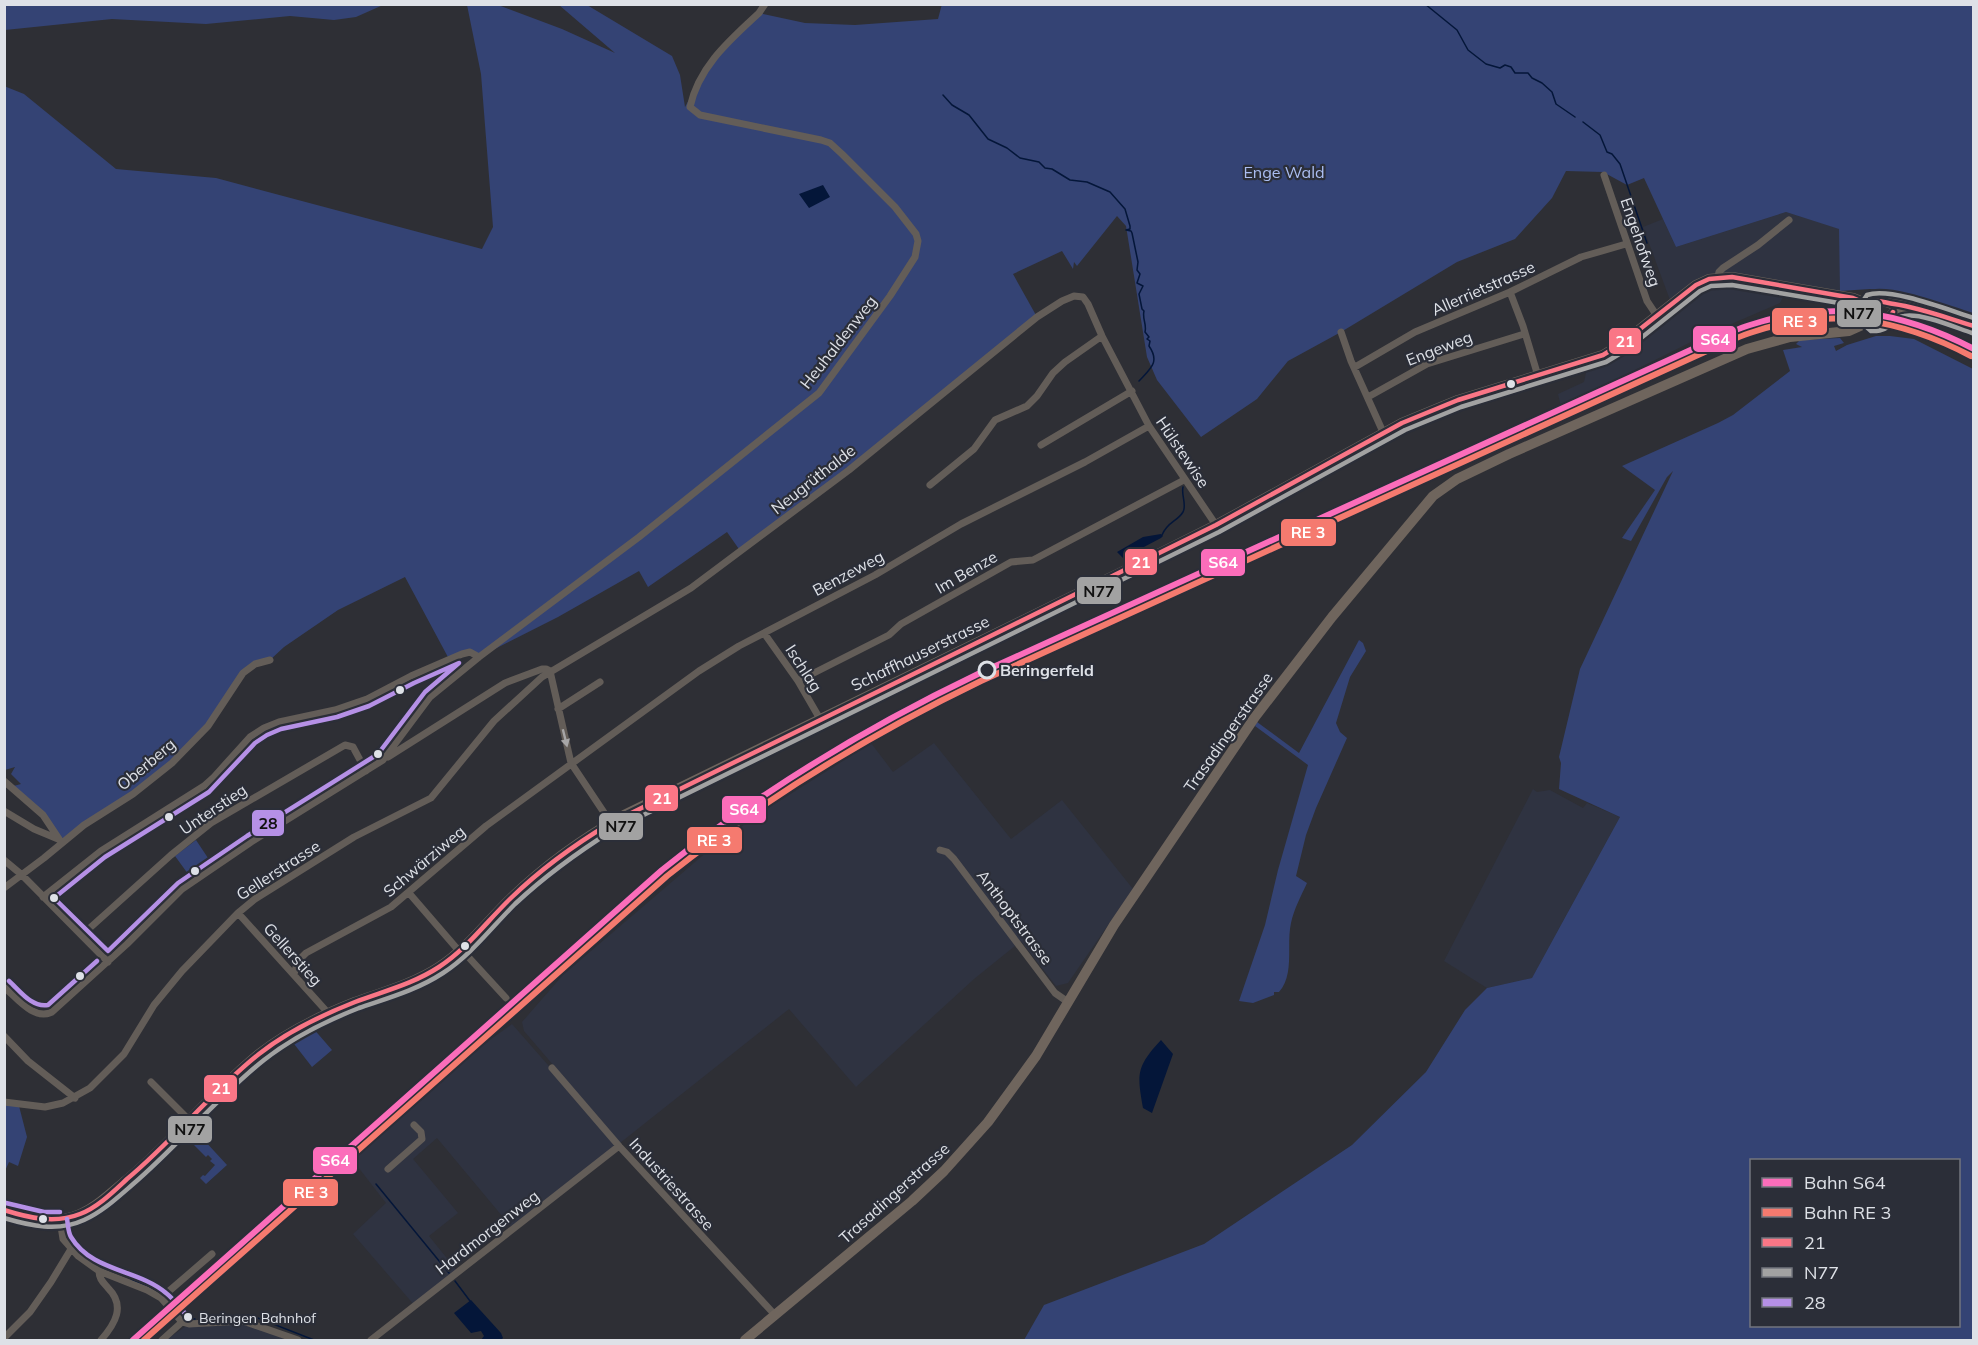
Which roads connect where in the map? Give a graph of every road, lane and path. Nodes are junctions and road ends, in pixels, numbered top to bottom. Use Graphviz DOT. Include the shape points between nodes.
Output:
graph roads {
  1 [pos="765,4"];
  2 [pos="1604,176"];
  3 [pos="1789,220"];
  4 [pos="1626,244"];
  5 [pos="1718,277"];
  6 [pos="1510,292"];
  7 [pos="1083,297"];
  8 [pos="1870,303"];
  9 [pos="1891,307"];
  10 [pos="1925,311"];
  11 [pos="1657,316"];
  12 [pos="1870,322"];
  13 [pos="1974,326"];
  14 [pos="1341,332"];
  15 [pos="1524,334"];
  16 [pos="1102,336"];
  17 [pos="1355,367"];
  18 [pos="1538,376"];
  19 [pos="1132,391"];
  20 [pos="1368,397"];
  21 [pos="1149,426"];
  22 [pos="1383,432"];
  23 [pos="1041,445"];
  24 [pos="1184,480"];
  25 [pos="930,485"];
  26 [pos="1216,525"];
  27 [pos="764,633"];
  28 [pos="479,657"];
  29 [pos="270,660"];
  30 [pos="550,671"];
  31 [pos="798,681"];
  32 [pos="600,682"];
  33 [pos="558,709"];
  34 [pos="820,719"];
  35 [pos="399,746"];
  36 [pos="571,763"];
  37 [pos="366,771"];
  38 [pos="4,782"];
  39 [pos="4,811"];
  40 [pos="611,823"];
  41 [pos="60,841"];
  42 [pos="940,850"];
  43 [pos="4,861"];
  44 [pos="22,875"];
  45 [pos="4,888"];
  46 [pos="409,892"];
  47 [pos="43,897"];
  48 [pos="238,913"];
  49 [pos="82,936"];
  50 [pos="460,950"];
  51 [pos="108,962"];
  52 [pos="294,974"];
  53 [pos="4,987"];
  54 [pos="506,998"];
  55 [pos="1068,1002"];
  56 [pos="329,1014"];
  57 [pos="4,1036"];
  58 [pos="552,1068"];
  59 [pos="150,1082"];
  60 [pos="75,1098"];
  61 [pos="4,1102"];
  62 [pos="190,1121"];
  63 [pos="414,1125"];
  64 [pos="619,1146"];
  65 [pos="388,1169"];
  66 [pos="4,1210"];
  67 [pos="60,1220"];
  68 [pos="71,1249"];
  69 [pos="212,1254"];
  70 [pos="99,1271"];
  71 [pos="163,1301"];
  72 [pos="775,1315"];
  73 [pos="182,1322"];
  74 [pos="4,1338"];
  75 [pos="102,1339"];
  76 [pos="162,1341"];
  77 [pos="298,1341"];
  78 [pos="370,1341"];
  79 [pos="745,1341"];
  1 -- 28 [label="street, Heuhaldenweg" via="716,54 693,93 690,107 700,115 830,143 895,207 916,234 917,251 890,296 819,393 639,537"];
  2 -- 4 [label="street, Engehofweg"];
  3 -- 5 [label="street" via="1723,268"];
  4 -- 6 [label="street, Allerrietstrasse" via="1581,257"];
  4 -- 11 [label="street, Engehofweg" via="1647,301"];
  5 -- 8 [label="main road, Schaffhauserstrasse"];
  5 -- 11 [label="main road, Schaffhauserstrasse" via="1696,285"];
  6 -- 15 [label="street"];
  6 -- 17 [label="street, Allerrietstrasse" via="1415,332"];
  7 -- 16 [label="street, Hülstewise"];
  7 -- 30 [label="street, Neugrüthalde" via="1062,300 1037,317 849,470 691,588"];
  8 -- 9 [label="main road" via="1880,300"];
  8 -- 12 [label="main road" via="1865,313"];
  9 -- 10 [label="main road"];
  9 -- 10 [label="main road" via="1906,305"];
  9 -- 12 [label="main road" via="1886,322"];
  10 -- 13 [label="main road"];
  11 -- 18 [label="main road, Schaffhauserstrasse" via="1603,355"];
  12 -- 55 [label="main road, Trasadingerstrasse" via="1849,331 1790,337 1747,349 1509,454 1440,489 1273,692 1120,916"];
  14 -- 17 [label="street"];
  15 -- 18 [label="street"];
  15 -- 20 [label="street, Engeweg" via="1427,364"];
  16 -- 19 [label="street, Hülstewise"];
  16 -- 25 [label="street" via="1065,362 1027,406 995,420 974,449"];
  17 -- 20 [label="street"];
  18 -- 22 [label="main road, Schaffhauserstrasse" via="1449,404"];
  19 -- 21 [label="street, Hülstewise"];
  19 -- 23 [label="street"];
  20 -- 22 [label="street"];
  21 -- 24 [label="street, Hülstewise"];
  21 -- 27 [label="street, Benzeweg"];
  22 -- 26 [label="main road, Schaffhauserstrasse"];
  24 -- 26 [label="street, Hülstewise"];
  24 -- 31 [label="street, Im Benze" via="1033,560 1011,562 901,624 889,635"];
  26 -- 34 [label="main road, Schaffhauserstrasse"];
  27 -- 31 [label="street, Ischlag"];
  27 -- 36 [label="street, Benzeweg" via="699,671"];
  28 -- 35 [label="street, Heuhaldenweg" via="430,697"];
  28 -- 47 [label="street" via="470,652 462,654 367,699 264,728 250,737 204,786 102,851"];
  29 -- 41 [label="street, Oberberg" via="243,673 208,726 172,763"];
  30 -- 33 [label="street"];
  30 -- 35 [label="street" via="542,669 505,683"];
  30 -- 48 [label="street, Gellerstrasse" via="494,721 430,798 354,837"];
  31 -- 34 [label="street, Ischlag"];
  32 -- 33 [label="street"];
  33 -- 36 [label="street, one-way"];
  34 -- 40 [label="main road, Schaffhauserstrasse"];
  35 -- 37 [label="street, Heuhaldenweg"];
  36 -- 40 [label="street"];
  36 -- 46 [label="street, Schwärziweg" via="486,826"];
  37 -- 49 [label="street, Unterstieg" via="352,747 345,745 239,805 194,837"];
  37 -- 51 [label="street" via="200,875"];
  38 -- 41 [label="street" via="43,815"];
  39 -- 41 [label="street"];
  40 -- 50 [label="main road, Schaffhauserstrasse" via="541,870"];
  41 -- 44 [label="street, Oberberg"];
  42 -- 55 [label="street, Anthoptstrasse" via="954,859 1055,993"];
  43 -- 44 [label="street"];
  44 -- 45 [label="street, Oberberg"];
  44 -- 47 [label="street"];
  46 -- 50 [label="street"];
  46 -- 52 [label="street, Schwärziweg" via="388,909 306,953"];
  47 -- 49 [label="street"];
  48 -- 52 [label="street, Gellerstieg"];
  48 -- 60 [label="street, Gellerstrasse" via="154,1005 124,1054"];
  49 -- 51 [label="street"];
  50 -- 54 [label="street"];
  50 -- 56 [label="main road, Schaffhauserstrasse" via="418,978"];
  51 -- 53 [label="street" via="45,1015 35,1013"];
  52 -- 56 [label="street, Gellerstieg"];
  55 -- 72 [label="main road, Trasadingerstrasse" via="1018,1082 952,1162 912,1201"];
  56 -- 62 [label="main road, Schaffhauserstrasse" via="262,1052"];
  57 -- 60 [label="street" via="28,1061"];
  58 -- 64 [label="street, Industriestrasse"];
  59 -- 62 [label="street"];
  60 -- 61 [label="street, Gellerstrasse" via="45,1107"];
  62 -- 67 [label="main road, Schaffhauserstrasse" via="108,1196 79,1215"];
  63 -- 65 [label="street" via="422,1139"];
  64 -- 72 [label="street, Industriestrasse"];
  64 -- 78 [label="street, Hardmorgenweg"];
  66 -- 67 [label="main road"];
  67 -- 68 [label="street" via="63,1239"];
  68 -- 70 [label="street"];
  68 -- 74 [label="street" via="30,1312"];
  69 -- 71 [label="street"];
  70 -- 71 [label="street" via="147,1290"];
  70 -- 75 [label="street" via="118,1307 114,1323"];
  71 -- 73 [label="street"];
  72 -- 79 [label="main road, Trasadingerstrasse"];
  73 -- 76 [label="street"];
  73 -- 77 [label="street" via="243,1320"];
}
